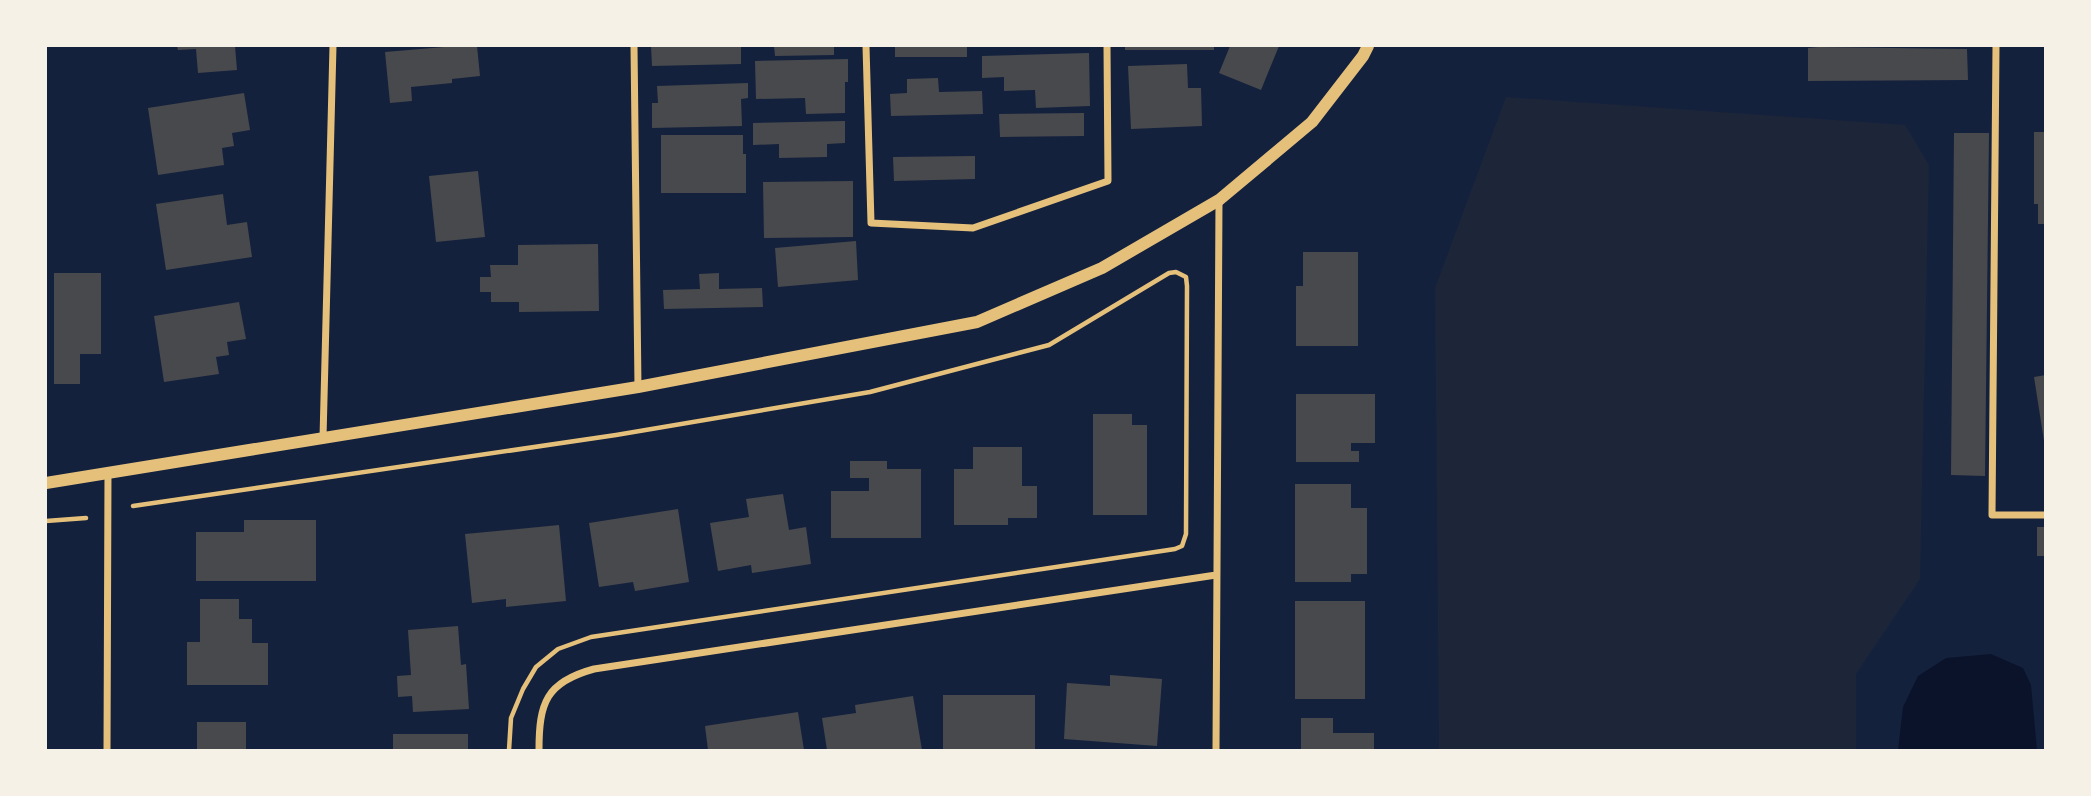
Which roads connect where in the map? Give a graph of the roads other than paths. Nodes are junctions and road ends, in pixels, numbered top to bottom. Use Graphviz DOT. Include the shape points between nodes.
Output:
graph roads {
  1 [pos="333,46"];
  2 [pos="634,46"];
  3 [pos="866,46"];
  4 [pos="1107,46"];
  5 [pos="1368,46"];
  6 [pos="1996,46"];
  7 [pos="1219,200"];
  8 [pos="638,387"];
  9 [pos="323,438"];
  10 [pos="108,473"];
  11 [pos="46,483"];
  12 [pos="2046,515"];
  13 [pos="1216,575"];
  14 [pos="107,751"];
  15 [pos="539,751"];
  16 [pos="1216,751"];
  1 -- 9 [label="street"];
  2 -- 8 [label="street"];
  3 -- 4 [label="street" via="871,223 973,228 1108,181"];
  5 -- 7 [label="street" via="1312,122"];
  6 -- 12 [label="street" via="1993,515"];
  7 -- 8 [label="street" via="1102,268 977,322"];
  7 -- 13 [label="street"];
  8 -- 9 [label="street"];
  9 -- 10 [label="street"];
  10 -- 11 [label="street"];
  10 -- 14 [label="street"];
  13 -- 15 [label="street" via="584,672 555,687 544,705"];
  13 -- 16 [label="street"];
}
